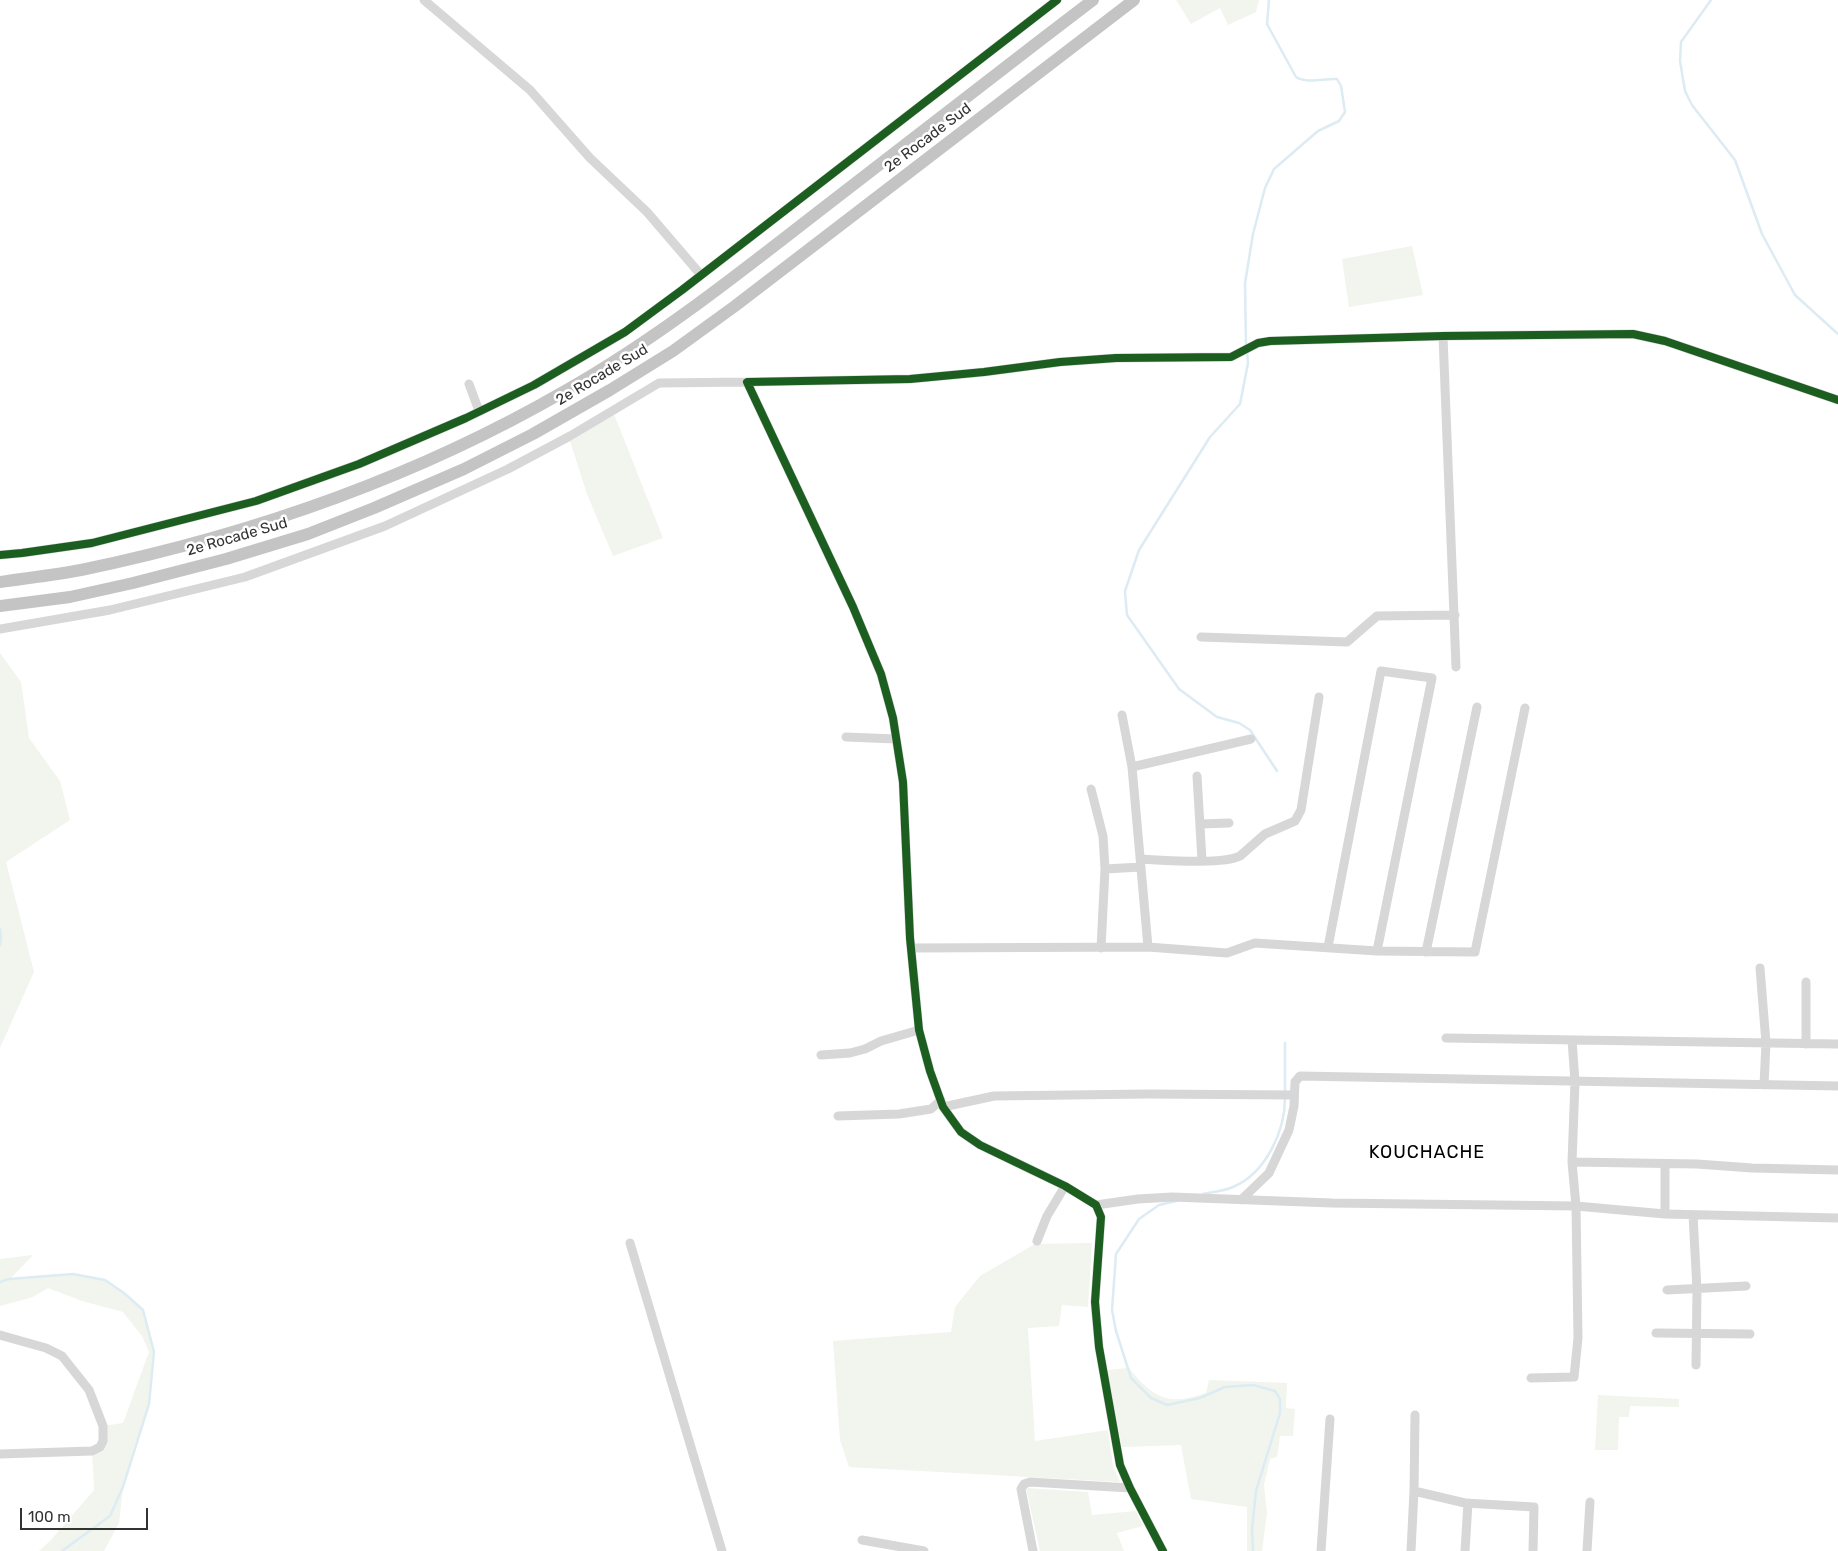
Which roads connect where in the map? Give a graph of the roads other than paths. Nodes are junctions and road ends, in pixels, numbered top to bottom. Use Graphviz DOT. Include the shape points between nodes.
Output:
graph roads {
  1 [pos="424,0"];
  2 [pos="1058,0"];
  3 [pos="1094,0"];
  4 [pos="1134,0"];
  5 [pos="701,276"];
  6 [pos="1443,336"];
  7 [pos="747,382"];
  8 [pos="469,384"];
  9 [pos="1838,400"];
  10 [pos="480,411"];
  11 [pos="0,555"];
  12 [pos="0,582"];
  13 [pos="0,606"];
  14 [pos="1455,615"];
  15 [pos="0,629"];
  16 [pos="1201,637"];
  17 [pos="1456,667"];
  18 [pos="1319,697"];
  19 [pos="1477,707"];
  20 [pos="1525,708"];
  21 [pos="1122,715"];
  22 [pos="846,736"];
  23 [pos="896,739"];
  24 [pos="1251,739"];
  25 [pos="1132,767"];
  26 [pos="1197,776"];
  27 [pos="1091,789"];
  28 [pos="1229,823"];
  29 [pos="1201,824"];
  30 [pos="1202,860"];
  31 [pos="1140,863"];
  32 [pos="1105,869"];
  33 [pos="1328,947"];
  34 [pos="911,948"];
  35 [pos="1102,948"];
  36 [pos="1148,948"];
  37 [pos="1376,951"];
  38 [pos="1426,952"];
  39 [pos="1760,968"];
  40 [pos="1806,982"];
  41 [pos="919,1030"];
  42 [pos="1446,1038"];
  43 [pos="1572,1040"];
  44 [pos="1766,1043"];
  45 [pos="1806,1044"];
  46 [pos="1838,1044"];
  47 [pos="821,1055"];
  48 [pos="1575,1082"];
  49 [pos="1764,1085"];
  50 [pos="1838,1086"];
  51 [pos="1294,1095"];
  52 [pos="942,1104"];
  53 [pos="838,1116"];
  54 [pos="1572,1162"];
  55 [pos="1665,1164"];
  56 [pos="1838,1170"];
  57 [pos="1065,1186"];
  58 [pos="1241,1200"];
  59 [pos="1096,1205"];
  60 [pos="1576,1206"];
  61 [pos="1665,1214"];
  62 [pos="1693,1215"];
  63 [pos="1838,1218"];
  64 [pos="1038,1241"];
  65 [pos="630,1243"];
  66 [pos="1746,1286"];
  67 [pos="1667,1290"];
  68 [pos="1697,1290"];
  69 [pos="1656,1333"];
  70 [pos="1697,1334"];
  71 [pos="1750,1334"];
  72 [pos="0,1336"];
  73 [pos="1696,1365"];
  74 [pos="1531,1378"];
  75 [pos="1415,1415"];
  76 [pos="1330,1418"];
  77 [pos="0,1454"];
  78 [pos="1130,1488"];
  79 [pos="1414,1491"];
  80 [pos="1590,1502"];
  81 [pos="1468,1503"];
  82 [pos="862,1540"];
  83 [pos="722,1551"];
  84 [pos="924,1551"];
  85 [pos="1033,1551"];
  86 [pos="1163,1551"];
  87 [pos="1321,1551"];
  88 [pos="1411,1551"];
  89 [pos="1465,1551"];
  90 [pos="1532,1551"];
  91 [pos="1587,1551"];
  1 -- 5 [label="street" via="530,90 590,158 647,212"];
  2 -- 5 [label="street"];
  3 -- 12 [label="highway, 2e Rocade Sud" via="715,290 616,360 556,396 397,473 283,516 153,554"];
  4 -- 13 [label="highway, 2e Rocade Sud" via="673,351 533,434 464,469 308,534 133,583 70,597"];
  5 -- 10 [label="street" via="626,332 534,385"];
  6 -- 7 [label="street" via="1270,341 1258,343 1231,357 1107,358 910,379"];
  6 -- 9 [label="street" via="1633,334 1665,340"];
  6 -- 14 [label="street"];
  7 -- 15 [label="street" via="659,383 570,436 499,473 385,526 245,577 110,610"];
  7 -- 23 [label="street" via="874,657 884,683"];
  8 -- 10 [label="street"];
  10 -- 11 [label="street" via="359,464 256,501 92,543"];
  14 -- 16 [label="street" via="1377,616 1347,642"];
  14 -- 17 [label="street"];
  18 -- 30 [label="street" via="1299,816 1295,821 1265,834 1235,858"];
  19 -- 38 [label="street"];
  20 -- 38 [label="street" via="1475,952"];
  21 -- 25 [label="street"];
  22 -- 23 [label="street"];
  23 -- 34 [label="street" via="903,782"];
  24 -- 25 [label="street"];
  25 -- 31 [label="street"];
  26 -- 29 [label="street"];
  27 -- 32 [label="street" via="1103,836"];
  28 -- 29 [label="street"];
  29 -- 30 [label="street"];
  30 -- 31 [label="street"];
  31 -- 32 [label="street"];
  31 -- 36 [label="street"];
  32 -- 35 [label="street"];
  33 -- 36 [label="street" via="1255,943 1227,953"];
  33 -- 37 [label="street"];
  33 -- 37 [label="street" via="1381,671 1432,678"];
  34 -- 35 [label="street"];
  34 -- 41 [label="street"];
  35 -- 36 [label="street"];
  37 -- 38 [label="street"];
  39 -- 44 [label="street"];
  40 -- 45 [label="street"];
  41 -- 47 [label="street" via="850,1052"];
  41 -- 52 [label="street"];
  42 -- 43 [label="street"];
  43 -- 44 [label="street"];
  43 -- 48 [label="street"];
  44 -- 45 [label="street"];
  44 -- 49 [label="street"];
  45 -- 46 [label="street"];
  48 -- 49 [label="street"];
  48 -- 51 [label="street" via="1300,1076 1294,1082"];
  48 -- 54 [label="street"];
  49 -- 50 [label="street"];
  51 -- 52 [label="street" via="994,1096"];
  51 -- 58 [label="street" via="1289,1130 1269,1173"];
  52 -- 53 [label="street" via="931,1110 899,1114"];
  52 -- 57 [label="street" via="961,1132 980,1145"];
  54 -- 55 [label="street"];
  54 -- 60 [label="street"];
  55 -- 56 [label="street"];
  55 -- 61 [label="street"];
  57 -- 59 [label="street"];
  57 -- 64 [label="street" via="1047,1216"];
  58 -- 59 [label="street" via="1172,1197"];
  58 -- 60 [label="street"];
  59 -- 78 [label="street" via="1101,1218 1095,1302 1098,1347 1120,1465"];
  60 -- 61 [label="street"];
  60 -- 74 [label="street" via="1578,1338 1574,1377"];
  61 -- 62 [label="street"];
  62 -- 63 [label="street"];
  62 -- 68 [label="street"];
  65 -- 83 [label="street"];
  66 -- 68 [label="street"];
  67 -- 68 [label="street"];
  68 -- 70 [label="street"];
  69 -- 70 [label="street"];
  70 -- 71 [label="street"];
  70 -- 73 [label="street"];
  72 -- 77 [label="street" via="46,1348 62,1356 89,1390 103,1426 103,1442 92,1451"];
  75 -- 79 [label="street"];
  76 -- 87 [label="street"];
  78 -- 85 [label="street" via="1024,1484 1021,1489"];
  78 -- 86 [label="street"];
  79 -- 81 [label="street"];
  79 -- 88 [label="street"];
  80 -- 91 [label="street"];
  81 -- 89 [label="street"];
  81 -- 90 [label="street" via="1534,1507"];
  82 -- 84 [label="street"];
}
